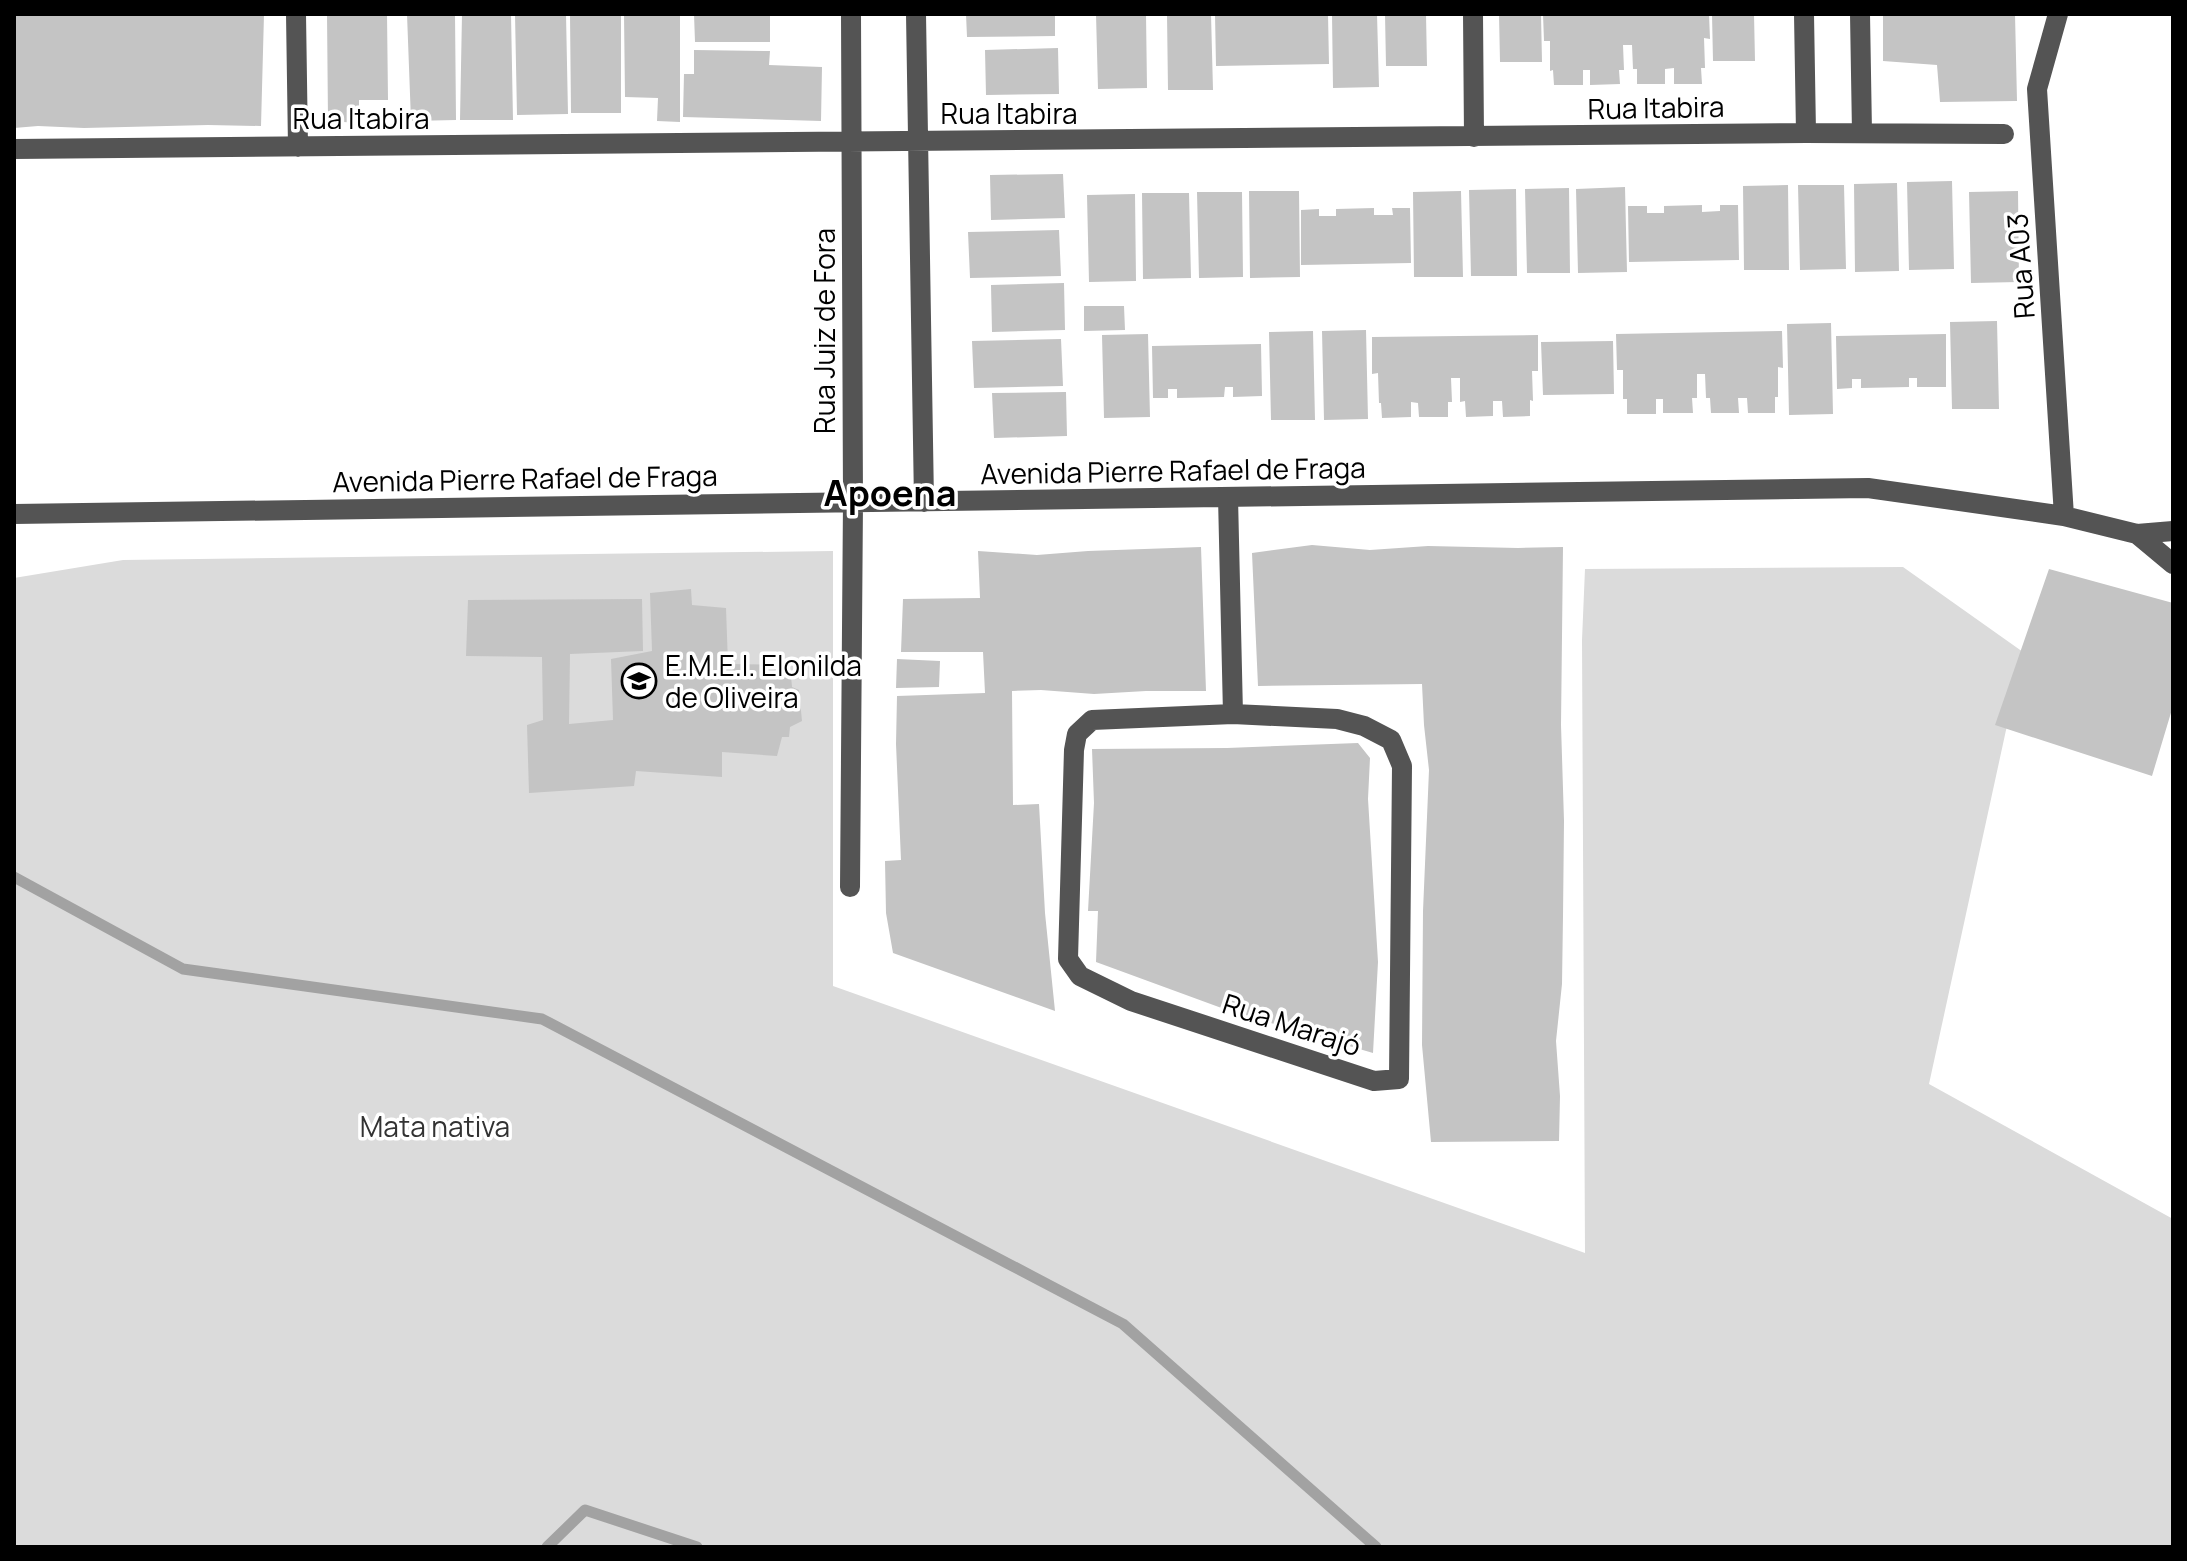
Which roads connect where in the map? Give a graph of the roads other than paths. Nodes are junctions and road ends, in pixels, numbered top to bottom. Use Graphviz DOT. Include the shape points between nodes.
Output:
graph roads {
  1 [pos="296,14"];
  2 [pos="851,14"];
  3 [pos="916,14"];
  4 [pos="1473,14"];
  5 [pos="1804,14"];
  6 [pos="1860,14"];
  7 [pos="2058,14"];
  8 [pos="1806,133"];
  9 [pos="1862,133"];
  10 [pos="2004,134"];
  11 [pos="1474,137"];
  12 [pos="852,142"];
  13 [pos="918,142"];
  14 [pos="298,147"];
  15 [pos="14,149"];
  16 [pos="1228,497"];
  17 [pos="853,501"];
  18 [pos="924,502"];
  19 [pos="14,514"];
  20 [pos="2064,516"];
  21 [pos="2173,531"];
  22 [pos="2137,534"];
  23 [pos="2173,564"];
  24 [pos="1233,714"];
  25 [pos="850,887"];
  1 -- 14 [label="street"];
  2 -- 12 [label="street, Rua Juiz de Fora"];
  3 -- 13 [label="street"];
  4 -- 11 [label="street"];
  5 -- 8 [label="street"];
  6 -- 9 [label="street"];
  7 -- 20 [label="street, Rua A03" via="2037,89"];
  8 -- 9 [label="street, Rua Itabira"];
  8 -- 11 [label="street, Rua Itabira"];
  9 -- 10 [label="street, Rua Itabira"];
  11 -- 13 [label="street, Rua Itabira"];
  12 -- 13 [label="street, Rua Itabira"];
  12 -- 14 [label="street, Rua Itabira"];
  12 -- 17 [label="street, Rua Juiz de Fora"];
  13 -- 18 [label="street"];
  14 -- 15 [label="street, Rua Itabira"];
  16 -- 18 [label="street, Avenida Pierre Rafael de Fraga"];
  16 -- 20 [label="street, Avenida Pierre Rafael de Fraga" via="1868,488"];
  16 -- 24 [label="street"];
  17 -- 18 [label="street, Avenida Pierre Rafael de Fraga"];
  17 -- 19 [label="street, Avenida Pierre Rafael de Fraga"];
  17 -- 25 [label="street, Rua Juiz de Fora"];
  20 -- 22 [label="street, Avenida Pierre Rafael de Fraga"];
  21 -- 22 [label="street"];
  22 -- 23 [label="street"];
  24 -- 24 [label="street, Rua Marajó" via="1092,720 1077,734 1068,959 1080,976 1131,1001 1374,1081 1399,1079 1402,766 1391,740 1337,719"];
}
